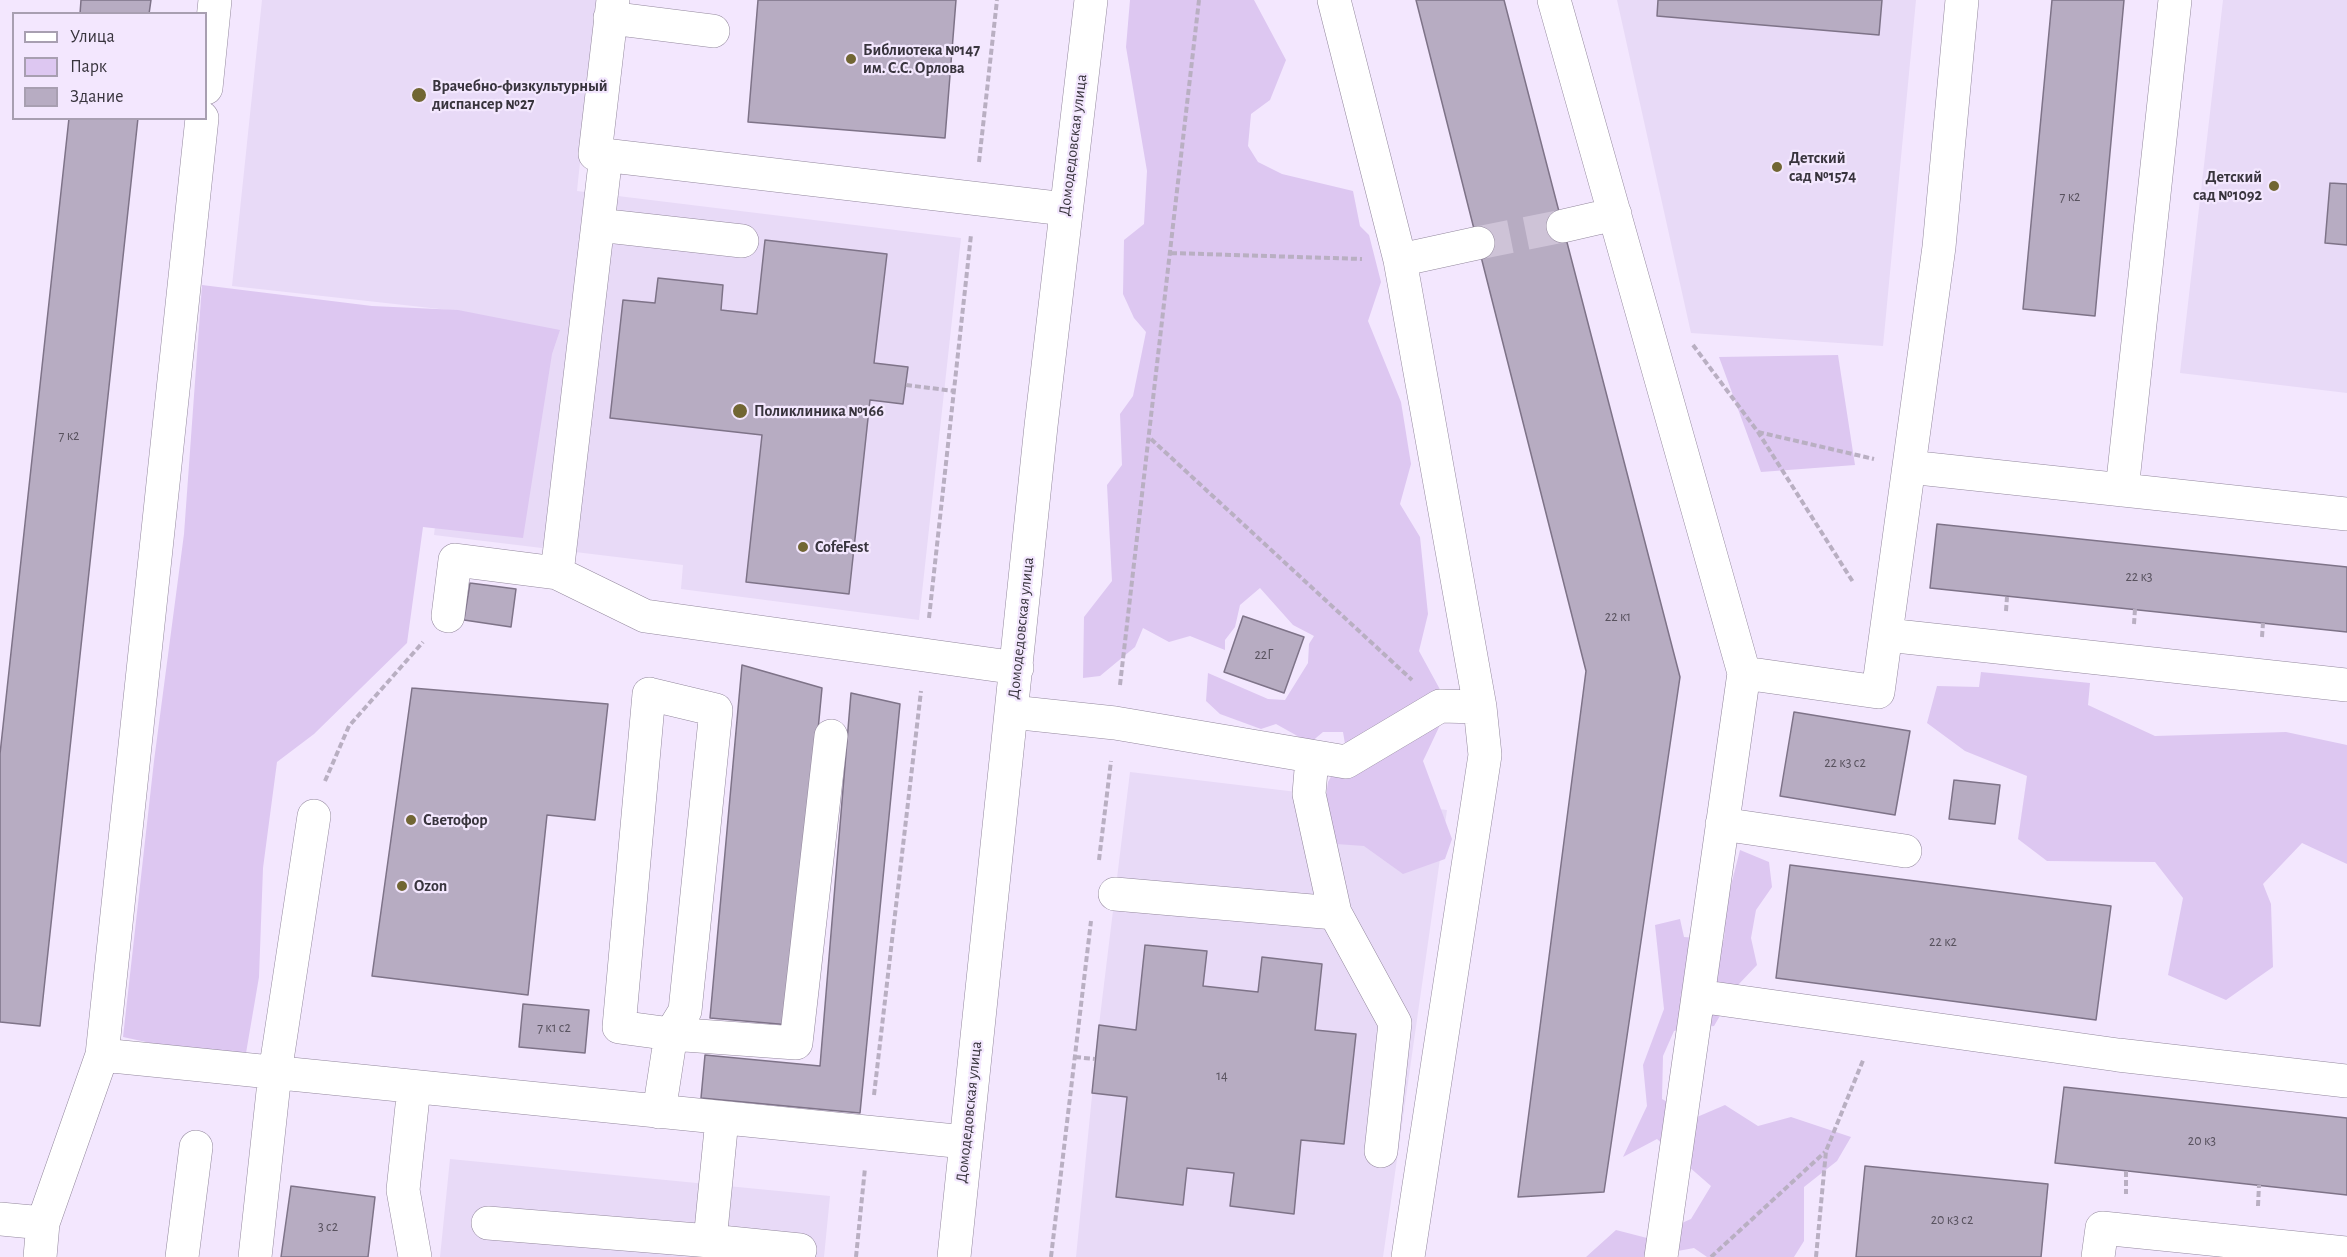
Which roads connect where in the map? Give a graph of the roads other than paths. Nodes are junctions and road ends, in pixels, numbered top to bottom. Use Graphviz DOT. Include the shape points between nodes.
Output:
graph roads {
  1 [pos="215,0"];
  2 [pos="1091,0"];
  3 [pos="1334,0"];
  4 [pos="1554,0"];
  5 [pos="1962,0"];
  6 [pos="2175,0"];
  7 [pos="612,9"];
  8 [pos="713,31"];
  9 [pos="207,78"];
  10 [pos="202,120"];
  11 [pos="606,155"];
  12 [pos="1065,209"];
  13 [pos="1615,214"];
  14 [pos="598,225"];
  15 [pos="1563,225"];
  16 [pos="742,242"];
  17 [pos="1478,243"];
  18 [pos="1400,260"];
  19 [pos="1909,468"];
  20 [pos="2122,490"];
  21 [pos="2347,514"];
  22 [pos="557,573"];
  23 [pos="448,616"];
  24 [pos="1887,635"];
  25 [pos="1017,668"];
  26 [pos="1743,673"];
  27 [pos="2347,685"];
  28 [pos="1480,707"];
  29 [pos="1012,712"];
  30 [pos="831,736"];
  31 [pos="1312,758"];
  32 [pos="314,816"];
  33 [pos="1722,824"];
  34 [pos="1905,851"];
  35 [pos="1115,894"];
  36 [pos="1335,913"];
  37 [pos="1698,996"];
  38 [pos="671,1034"];
  39 [pos="102,1055"];
  40 [pos="275,1073"];
  41 [pos="2347,1081"];
  42 [pos="414,1087"];
  43 [pos="659,1112"];
  44 [pos="722,1119"];
  45 [pos="965,1142"];
  46 [pos="196,1147"];
  47 [pos="1381,1151"];
  48 [pos="0,1219"];
  49 [pos="488,1223"];
  50 [pos="43,1224"];
  51 [pos="710,1241"];
  52 [pos="800,1250"];
  53 [pos="2347,1253"];
  54 [pos="40,1257"];
  55 [pos="182,1257"];
  56 [pos="255,1257"];
  57 [pos="415,1257"];
  58 [pos="954,1257"];
  59 [pos="1408,1257"];
  60 [pos="1661,1257"];
  61 [pos="2098,1257"];
  1 -- 9 [label="street"];
  2 -- 12 [label="street, Домодедовская улица"];
  3 -- 18 [label="street"];
  4 -- 13 [label="street"];
  5 -- 19 [label="street" via="1939,247"];
  6 -- 20 [label="street"];
  7 -- 8 [label="street"];
  7 -- 11 [label="street" via="595,154"];
  10 -- 39 [label="street"];
  11 -- 12 [label="street"];
  11 -- 14 [label="street"];
  12 -- 25 [label="street, Домодедовская улица"];
  13 -- 15 [label="street"];
  13 -- 26 [label="street"];
  14 -- 16 [label="street"];
  14 -- 22 [label="street"];
  17 -- 18 [label="street"];
  18 -- 28 [label="street"];
  19 -- 20 [label="street"];
  19 -- 24 [label="street"];
  20 -- 21 [label="street"];
  22 -- 23 [label="street" via="455,560"];
  22 -- 25 [label="street" via="645,616"];
  24 -- 26 [label="street" via="1878,692"];
  24 -- 27 [label="street"];
  25 -- 29 [label="street, Домодедовская улица"];
  26 -- 33 [label="street"];
  28 -- 31 [label="street" via="1440,706 1346,762"];
  28 -- 59 [label="street" via="1485,755"];
  29 -- 31 [label="street" via="1115,723"];
  29 -- 45 [label="street, Домодедовская улица"];
  30 -- 38 [label="street" via="796,1043"];
  31 -- 36 [label="street" via="1309,794"];
  32 -- 40 [label="street"];
  33 -- 34 [label="street"];
  33 -- 37 [label="street"];
  35 -- 36 [label="street"];
  36 -- 47 [label="street" via="1395,1023"];
  37 -- 41 [label="street" via="2118,1055"];
  37 -- 60 [label="street"];
  38 -- 38 [label="street" via="685,1011 716,710 649,694 619,1027"];
  38 -- 43 [label="street"];
  39 -- 40 [label="street"];
  39 -- 50 [label="street"];
  40 -- 42 [label="street"];
  40 -- 56 [label="street"];
  42 -- 43 [label="street"];
  42 -- 57 [label="street" via="403,1190"];
  43 -- 44 [label="street"];
  44 -- 45 [label="street"];
  44 -- 51 [label="street"];
  45 -- 58 [label="street, Домодедовская улица"];
  46 -- 55 [label="street"];
  48 -- 50 [label="street"];
  49 -- 51 [label="street"];
  50 -- 54 [label="street"];
  51 -- 52 [label="street"];
  53 -- 61 [label="street" via="2102,1228"];
}
